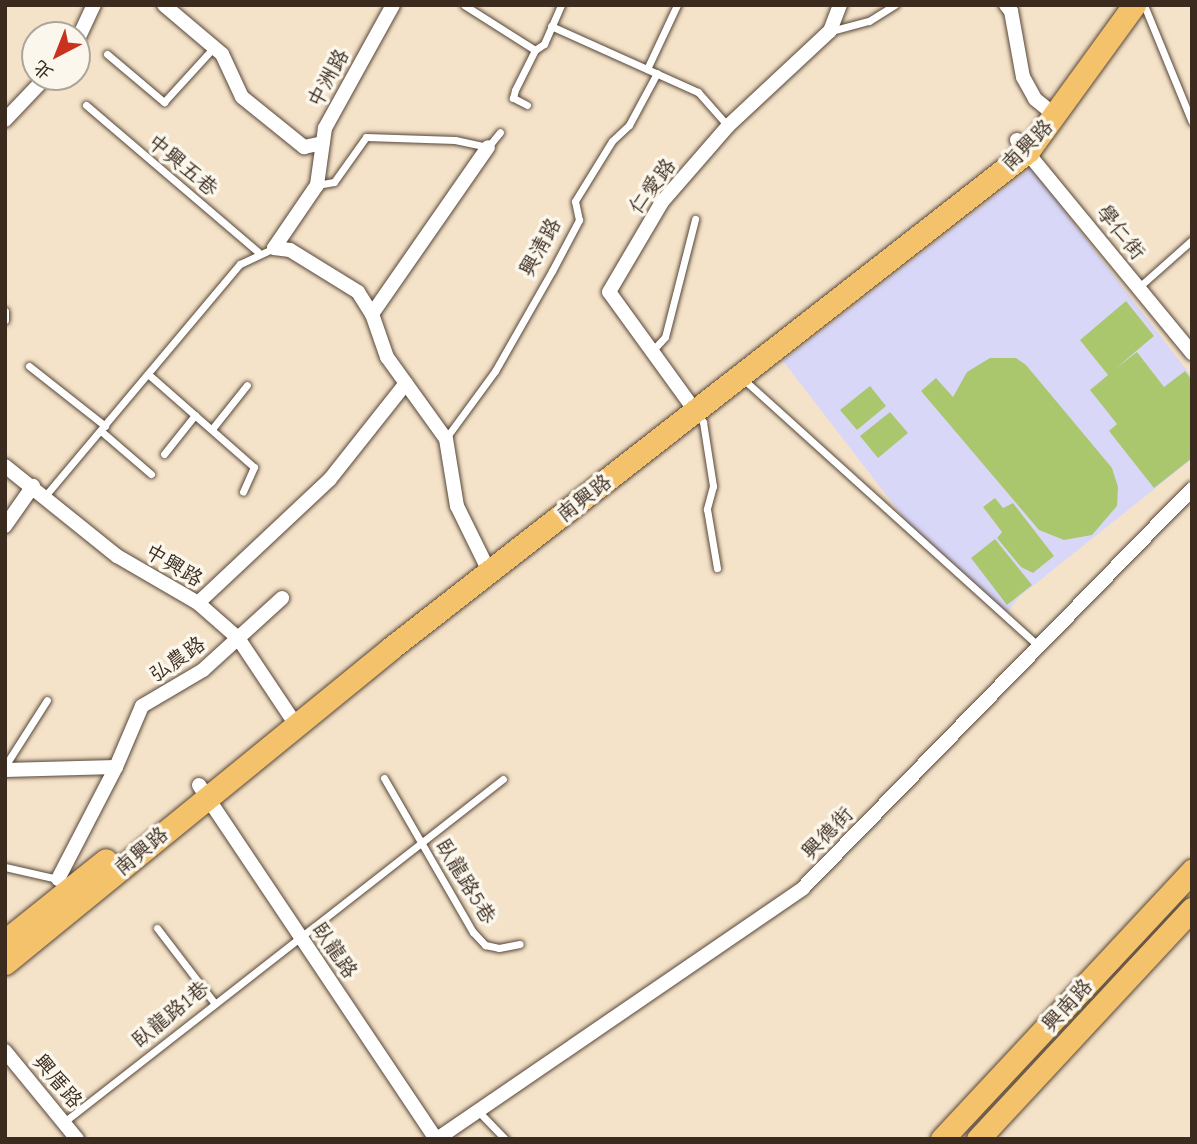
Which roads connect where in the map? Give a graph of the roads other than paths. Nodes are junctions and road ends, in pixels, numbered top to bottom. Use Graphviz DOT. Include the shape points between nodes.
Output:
graph roads {
  1 [pos="94,5"];
  2 [pos="163,5"];
  3 [pos="393,5"];
  4 [pos="464,5"];
  5 [pos="561,5"];
  6 [pos="677,5"];
  7 [pos="840,5"];
  8 [pos="895,5"];
  9 [pos="1006,5"];
  10 [pos="1118,5"];
  11 [pos="1134,5"];
  12 [pos="1144,5"];
  13 [pos="86,21"];
  14 [pos="551,26"];
  15 [pos="830,31"];
  16 [pos="215,46"];
  17 [pos="535,50"];
  18 [pos="107,54"];
  19 [pos="647,69"];
  20 [pos="657,74"];
  21 [pos="33,91"];
  22 [pos="86,105"];
  23 [pos="527,106"];
  24 [pos="1051,112"];
  25 [pos="5,120"];
  26 [pos="1192,122"];
  27 [pos="728,126"];
  28 [pos="500,132"];
  29 [pos="323,143"];
  30 [pos="1022,145"];
  31 [pos="488,148"];
  32 [pos="317,185"];
  33 [pos="695,219"];
  34 [pos="1192,240"];
  35 [pos="274,248"];
  36 [pos="258,252"];
  37 [pos="1139,287"];
  38 [pos="5,311"];
  39 [pos="372,314"];
  40 [pos="5,320"];
  41 [pos="1191,350"];
  42 [pos="651,352"];
  43 [pos="29,366"];
  44 [pos="736,372"];
  45 [pos="148,374"];
  46 [pos="406,383"];
  47 [pos="247,385"];
  48 [pos="692,407"];
  49 [pos="195,415"];
  50 [pos="103,429"];
  51 [pos="212,429"];
  52 [pos="446,439"];
  53 [pos="164,454"];
  54 [pos="5,466"];
  55 [pos="151,474"];
  56 [pos="33,486"];
  57 [pos="1192,489"];
  58 [pos="243,492"];
  59 [pos="45,496"];
  60 [pos="5,526"];
  61 [pos="486,567"];
  62 [pos="717,568"];
  63 [pos="282,598"];
  64 [pos="198,603"];
  65 [pos="238,638"];
  66 [pos="1038,645"];
  67 [pos="47,700"];
  68 [pos="292,719"];
  69 [pos="117,767"];
  70 [pos="5,768"];
  71 [pos="384,778"];
  72 [pos="503,779"];
  73 [pos="203,790"];
  74 [pos="421,840"];
  75 [pos="5,867"];
  76 [pos="1192,871"];
  77 [pos="68,891"];
  78 [pos="1192,909"];
  79 [pos="157,928"];
  80 [pos="299,934"];
  81 [pos="5,941"];
  82 [pos="520,944"];
  83 [pos="5,963"];
  84 [pos="213,1002"];
  85 [pos="5,1051"];
  86 [pos="477,1110"];
  87 [pos="64,1122"];
  88 [pos="77,1139"];
  89 [pos="437,1139"];
  90 [pos="505,1139"];
  91 [pos="942,1139"];
  92 [pos="978,1139"];
  1 -- 13 [label="street"];
  2 -- 16 [label="street"];
  3 -- 29 [label="street, 中洲路" via="325,128"];
  4 -- 17 [label="lane"];
  5 -- 14 [label="lane"];
  6 -- 19 [label="lane"];
  7 -- 15 [label="street, 仁愛路"];
  8 -- 15 [label="lane" via="869,21"];
  9 -- 24 [label="street" via="1011,10 1023,77"];
  10 -- 24 [label="main road, 南興路"];
  11 -- 24 [label="main road, 南興路"];
  12 -- 26 [label="lane"];
  14 -- 17 [label="lane" via="544,44"];
  14 -- 19 [label="lane"];
  15 -- 27 [label="street, 仁愛路"];
  16 -- 18 [label="lane" via="164,102"];
  16 -- 29 [label="street" via="242,97 304,147"];
  17 -- 23 [label="lane" via="513,98"];
  19 -- 20 [label="lane"];
  20 -- 27 [label="lane" via="698,92"];
  20 -- 52 [label="lane, 興清路" via="629,125 612,141 575,201 579,220 495,370"];
  21 -- 25 [label="street"];
  22 -- 36 [label="lane, 中興五巷"];
  24 -- 30 [label="main road, 南興路"];
  27 -- 42 [label="street, 仁愛路" via="662,202 609,292"];
  28 -- 31 [label="lane"];
  29 -- 32 [label="street, 中洲路"];
  30 -- 37 [label="street, 學仁街"];
  30 -- 44 [label="main road, 南興路"];
  31 -- 32 [label="lane" via="455,140 366,137 334,181"];
  31 -- 39 [label="street"];
  32 -- 35 [label="street, 中洲路"];
  33 -- 42 [label="lane" via="665,337"];
  34 -- 37 [label="lane"];
  35 -- 36 [label="lane"];
  35 -- 39 [label="street" via="290,250 358,292"];
  36 -- 45 [label="lane" via="240,264"];
  37 -- 41 [label="street, 學仁街"];
  38 -- 40 [label="lane"];
  39 -- 46 [label="street" via="387,357"];
  42 -- 48 [label="street, 仁愛路"];
  43 -- 50 [label="lane"];
  44 -- 48 [label="main road, 南興路"];
  44 -- 66 [label="lane"];
  45 -- 49 [label="lane"];
  45 -- 50 [label="lane"];
  46 -- 52 [label="street"];
  46 -- 64 [label="street" via="330,479"];
  47 -- 51 [label="lane"];
  48 -- 61 [label="main road, 南興路"];
  48 -- 62 [label="lane" via="703,422 713,486 707,509"];
  49 -- 51 [label="lane"];
  49 -- 53 [label="lane"];
  50 -- 55 [label="lane"];
  50 -- 59 [label="lane"];
  51 -- 58 [label="lane" via="254,467"];
  52 -- 61 [label="street" via="457,506"];
  54 -- 56 [label="street, 中興路"];
  56 -- 59 [label="street, 中興路"];
  56 -- 60 [label="street"];
  57 -- 66 [label="street, 興德街"];
  59 -- 64 [label="street, 中興路" via="117,556"];
  61 -- 68 [label="main road, 南興路"];
  63 -- 65 [label="street, 弘農路"];
  64 -- 65 [label="street, 中興路"];
  65 -- 68 [label="street, 中興路"];
  65 -- 69 [label="street, 弘農路" via="173,691 142,706"];
  66 -- 86 [label="street, 興德街" via="803,888"];
  67 -- 70 [label="lane"];
  68 -- 73 [label="main road, 南興路"];
  69 -- 70 [label="street"];
  69 -- 77 [label="street, 弘農路"];
  71 -- 74 [label="lane, 臥龍路5巷"];
  72 -- 74 [label="lane, 臥龍路5巷"];
  73 -- 77 [label="main road, 南興路"];
  73 -- 80 [label="street, 臥龍路"];
  74 -- 80 [label="lane, 臥龍路5巷"];
  74 -- 82 [label="lane, 臥龍路5巷" via="485,945"];
  75 -- 77 [label="lane"];
  76 -- 91 [label="main road, 興南路"];
  77 -- 81 [label="main road, 南興路"];
  77 -- 83 [label="main road, 南興路"];
  78 -- 92 [label="main road, 興南路"];
  79 -- 84 [label="lane"];
  80 -- 84 [label="lane, 臥龍路1巷"];
  80 -- 89 [label="street, 臥龍路"];
  84 -- 87 [label="lane, 臥龍路1巷"];
  85 -- 87 [label="street, 興厝路"];
  86 -- 89 [label="street, 興德街"];
  86 -- 90 [label="lane"];
  87 -- 88 [label="street, 興厝路"];
}
